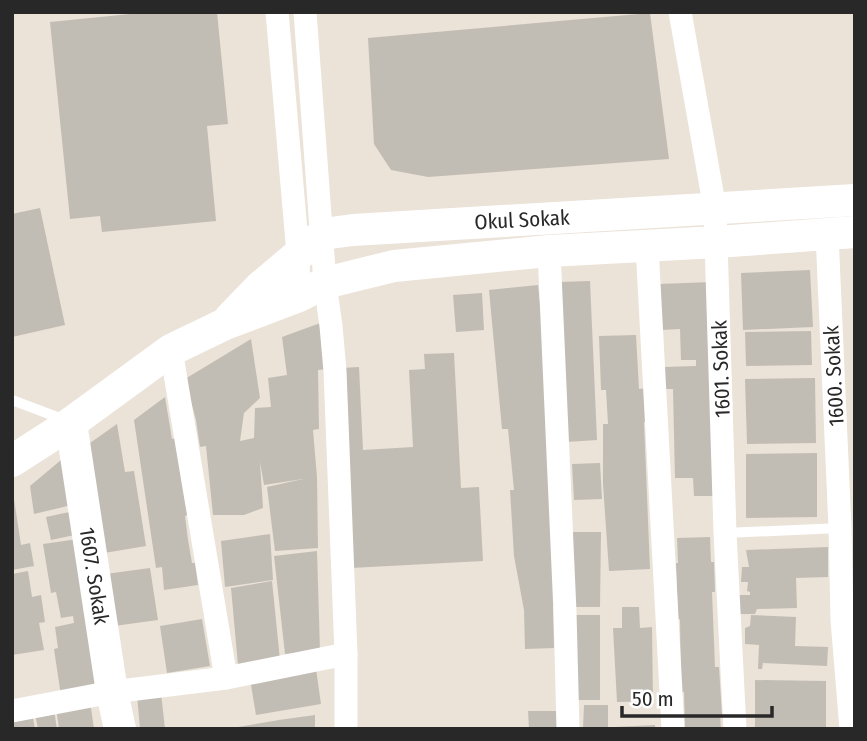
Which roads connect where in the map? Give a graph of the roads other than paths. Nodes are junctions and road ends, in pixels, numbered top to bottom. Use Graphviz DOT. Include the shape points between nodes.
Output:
graph roads {
  1 [pos="277,12"];
  2 [pos="304,12"];
  3 [pos="680,12"];
  4 [pos="855,200"];
  5 [pos="715,209"];
  6 [pos="841,233"];
  7 [pos="323,234"];
  8 [pos="717,242"];
  9 [pos="647,246"];
  10 [pos="549,251"];
  11 [pos="299,254"];
  12 [pos="312,290"];
  13 [pos="225,324"];
  14 [pos="171,350"];
  15 [pos="12,400"];
  16 [pos="71,423"];
  17 [pos="12,461"];
  18 [pos="840,528"];
  19 [pos="725,533"];
  20 [pos="848,619"];
  21 [pos="346,654"];
  22 [pos="226,678"];
  23 [pos="112,692"];
  24 [pos="12,711"];
  25 [pos="120,729"];
  26 [pos="346,729"];
  27 [pos="568,729"];
  28 [pos="673,729"];
  29 [pos="735,729"];
  30 [pos="851,729"];
  1 -- 11 [label="street"];
  2 -- 7 [label="street"];
  3 -- 5 [label="street, 1601. Sokak"];
  4 -- 5 [label="main road, Okul Sokak"];
  5 -- 7 [label="main road, Okul Sokak"];
  5 -- 8 [label="street, 1601. Sokak"];
  6 -- 8 [label="main road, Okul Sokak"];
  6 -- 18 [label="street, 1600. Sokak"];
  7 -- 11 [label="main road, Okul Sokak"];
  7 -- 12 [label="street"];
  8 -- 9 [label="main road, Okul Sokak"];
  8 -- 19 [label="street, 1601. Sokak"];
  9 -- 10 [label="main road, Okul Sokak"];
  9 -- 28 [label="street"];
  10 -- 12 [label="main road, Okul Sokak" via="394,265"];
  10 -- 27 [label="street"];
  11 -- 12 [label="street"];
  11 -- 13 [label="main road, Okul Sokak"];
  12 -- 13 [label="main road, Okul Sokak"];
  12 -- 21 [label="street" via="331,326"];
  13 -- 14 [label="main road, Okul Sokak"];
  14 -- 16 [label="main road, Okul Sokak"];
  14 -- 22 [label="street"];
  15 -- 16 [label="lane"];
  16 -- 17 [label="main road, Okul Sokak"];
  16 -- 23 [label="main road, 1607. Sokak"];
  18 -- 19 [label="lane"];
  18 -- 20 [label="street, 1600. Sokak"];
  19 -- 29 [label="street, 1601. Sokak"];
  20 -- 30 [label="street, 1600. Sokak"];
  21 -- 22 [label="street"];
  21 -- 26 [label="street"];
  22 -- 23 [label="street"];
  23 -- 24 [label="street"];
  23 -- 25 [label="main road, 1607. Sokak"];
}
